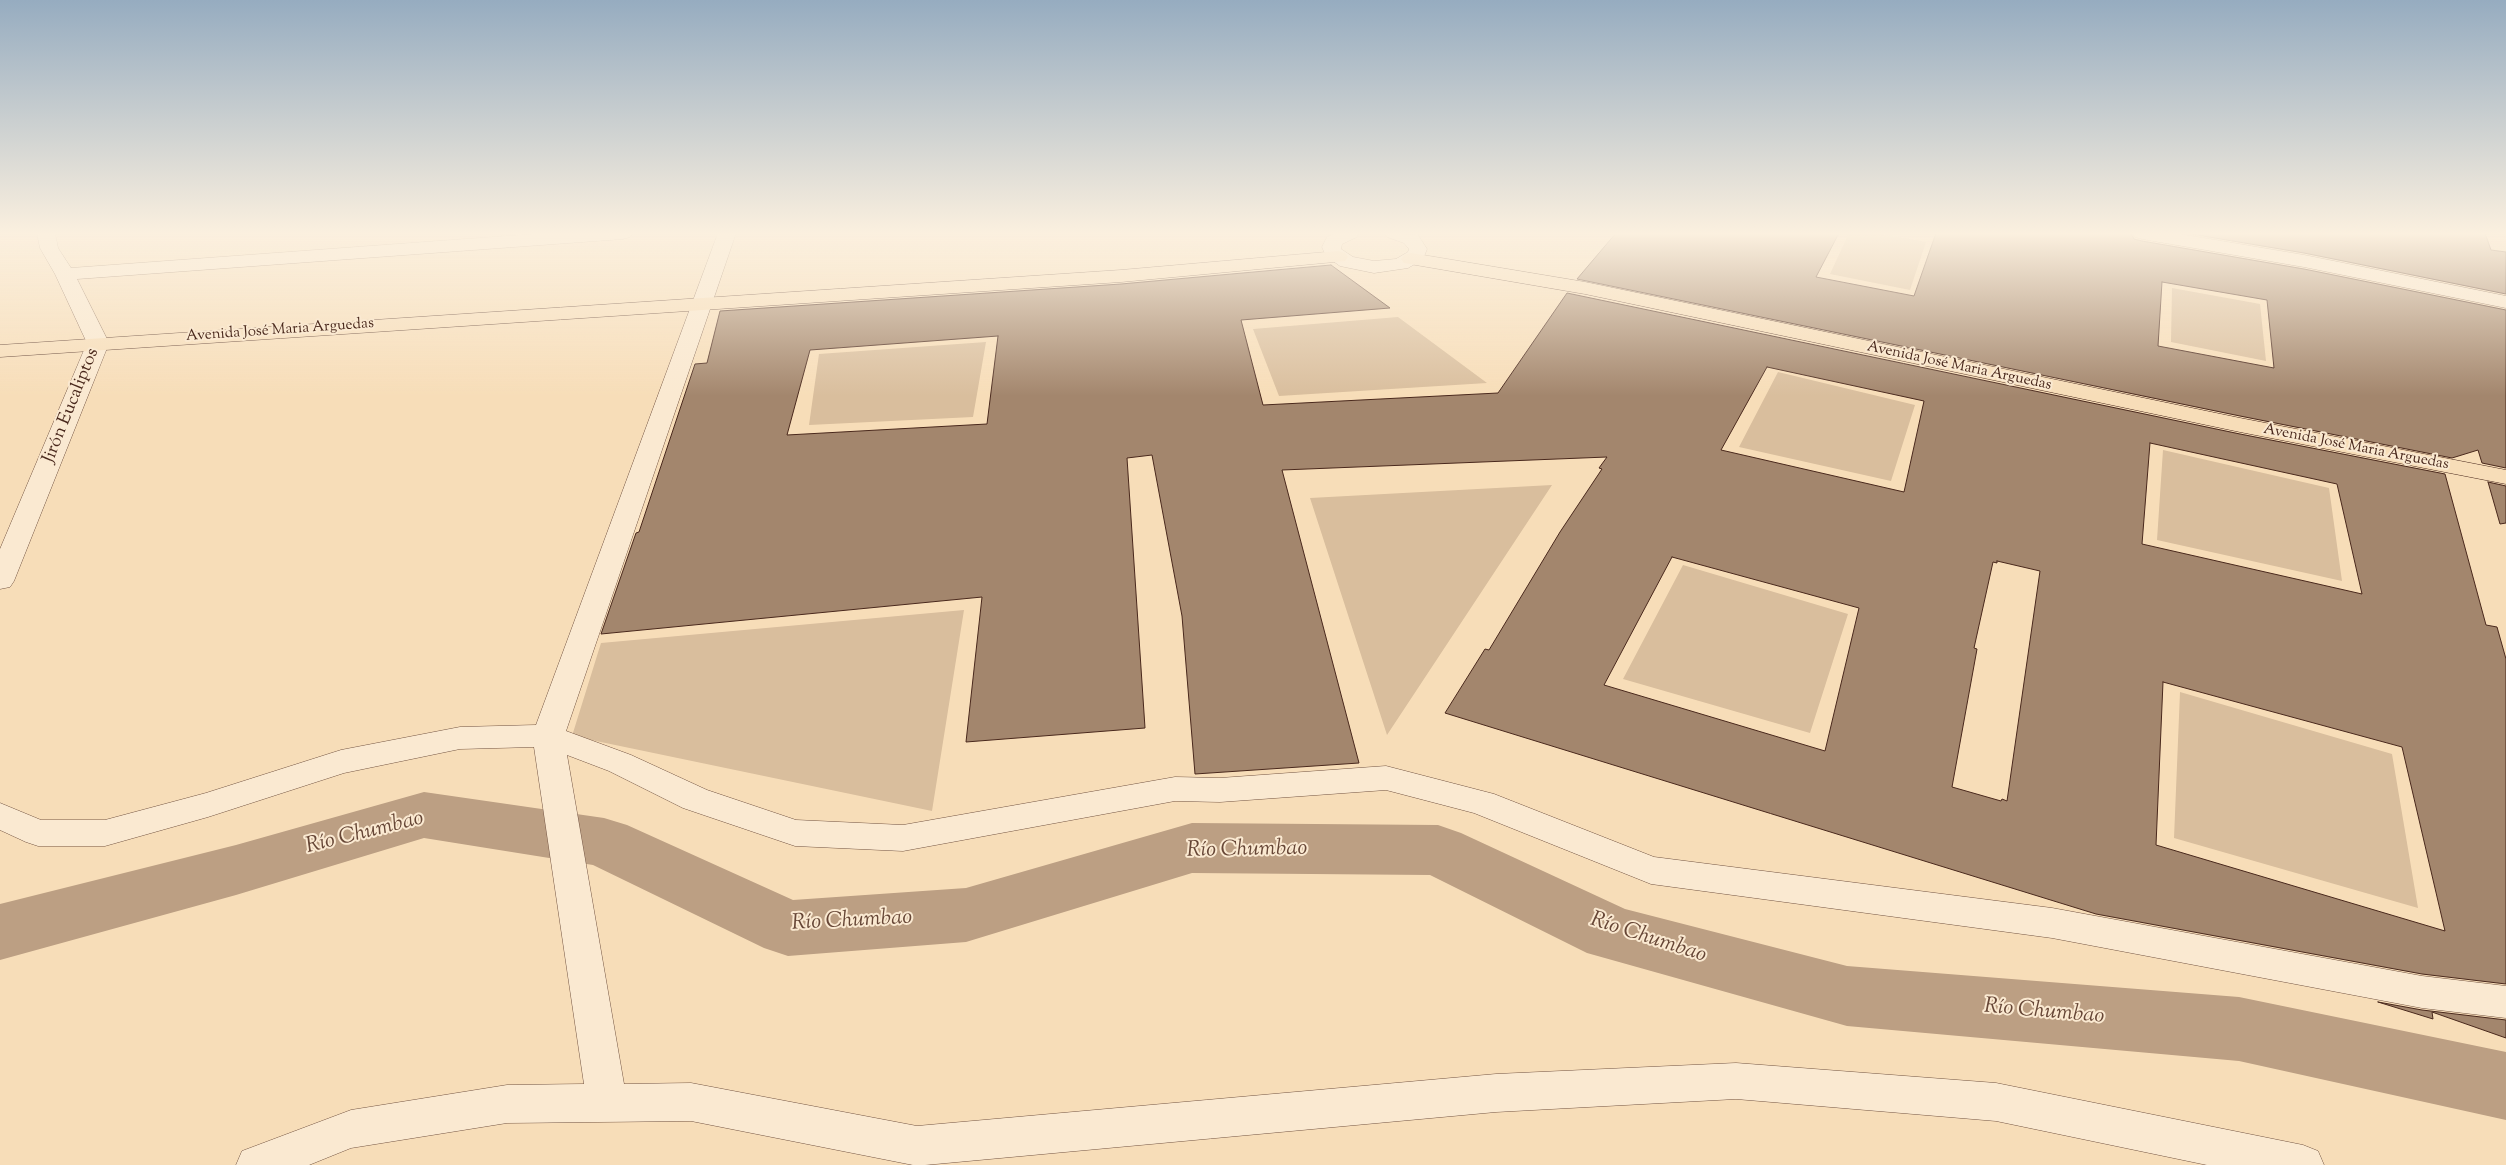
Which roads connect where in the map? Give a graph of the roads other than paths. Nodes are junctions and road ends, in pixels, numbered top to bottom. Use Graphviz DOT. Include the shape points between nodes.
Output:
graph roads {
  1 [pos="71,287"];
  2 [pos="708,287"];
  3 [pos="945,287"];
  4 [pos="1580,287"];
  5 [pos="2434,287"];
  6 [pos="2506,302"];
  7 [pos="703,303"];
  8 [pos="98,344"];
  9 [pos="0,351"];
  10 [pos="2506,477"];
  11 [pos="0,581"];
  12 [pos="549,744"];
  13 [pos="0,816"];
  14 [pos="2506,1002"];
  15 [pos="607,1103"];
  16 [pos="257,1165"];
  17 [pos="2303,1165"];
  1 -- 8 [label="street, Jirón Eucaliptos"];
  2 -- 7 [label="street"];
  3 -- 7 [label="main road, Avenida José Maria Arguedas"];
  4 -- 10 [label="main road, Avenida José Maria Arguedas" via="2240,426"];
  5 -- 6 [label="street"];
  7 -- 8 [label="main road, Avenida José Maria Arguedas"];
  7 -- 12 [label="street" via="620,528"];
  8 -- 9 [label="main road, Avenida José Maria Arguedas"];
  8 -- 11 [label="street, Jirón Eucaliptos"];
  12 -- 13 [label="street" via="460,738 341,762 208,805 105,833 38,833"];
  12 -- 14 [label="street" via="620,763 695,799 795,833 904,838 1175,789 1220,790 1386,778 1482,803 1652,870 2052,923 2422,992"];
  12 -- 15 [label="street"];
  15 -- 16 [label="street" via="507,1104 351,1129"];
  15 -- 17 [label="street" via="691,1102 917,1146 1496,1093 1736,1081 1996,1102"];
}
